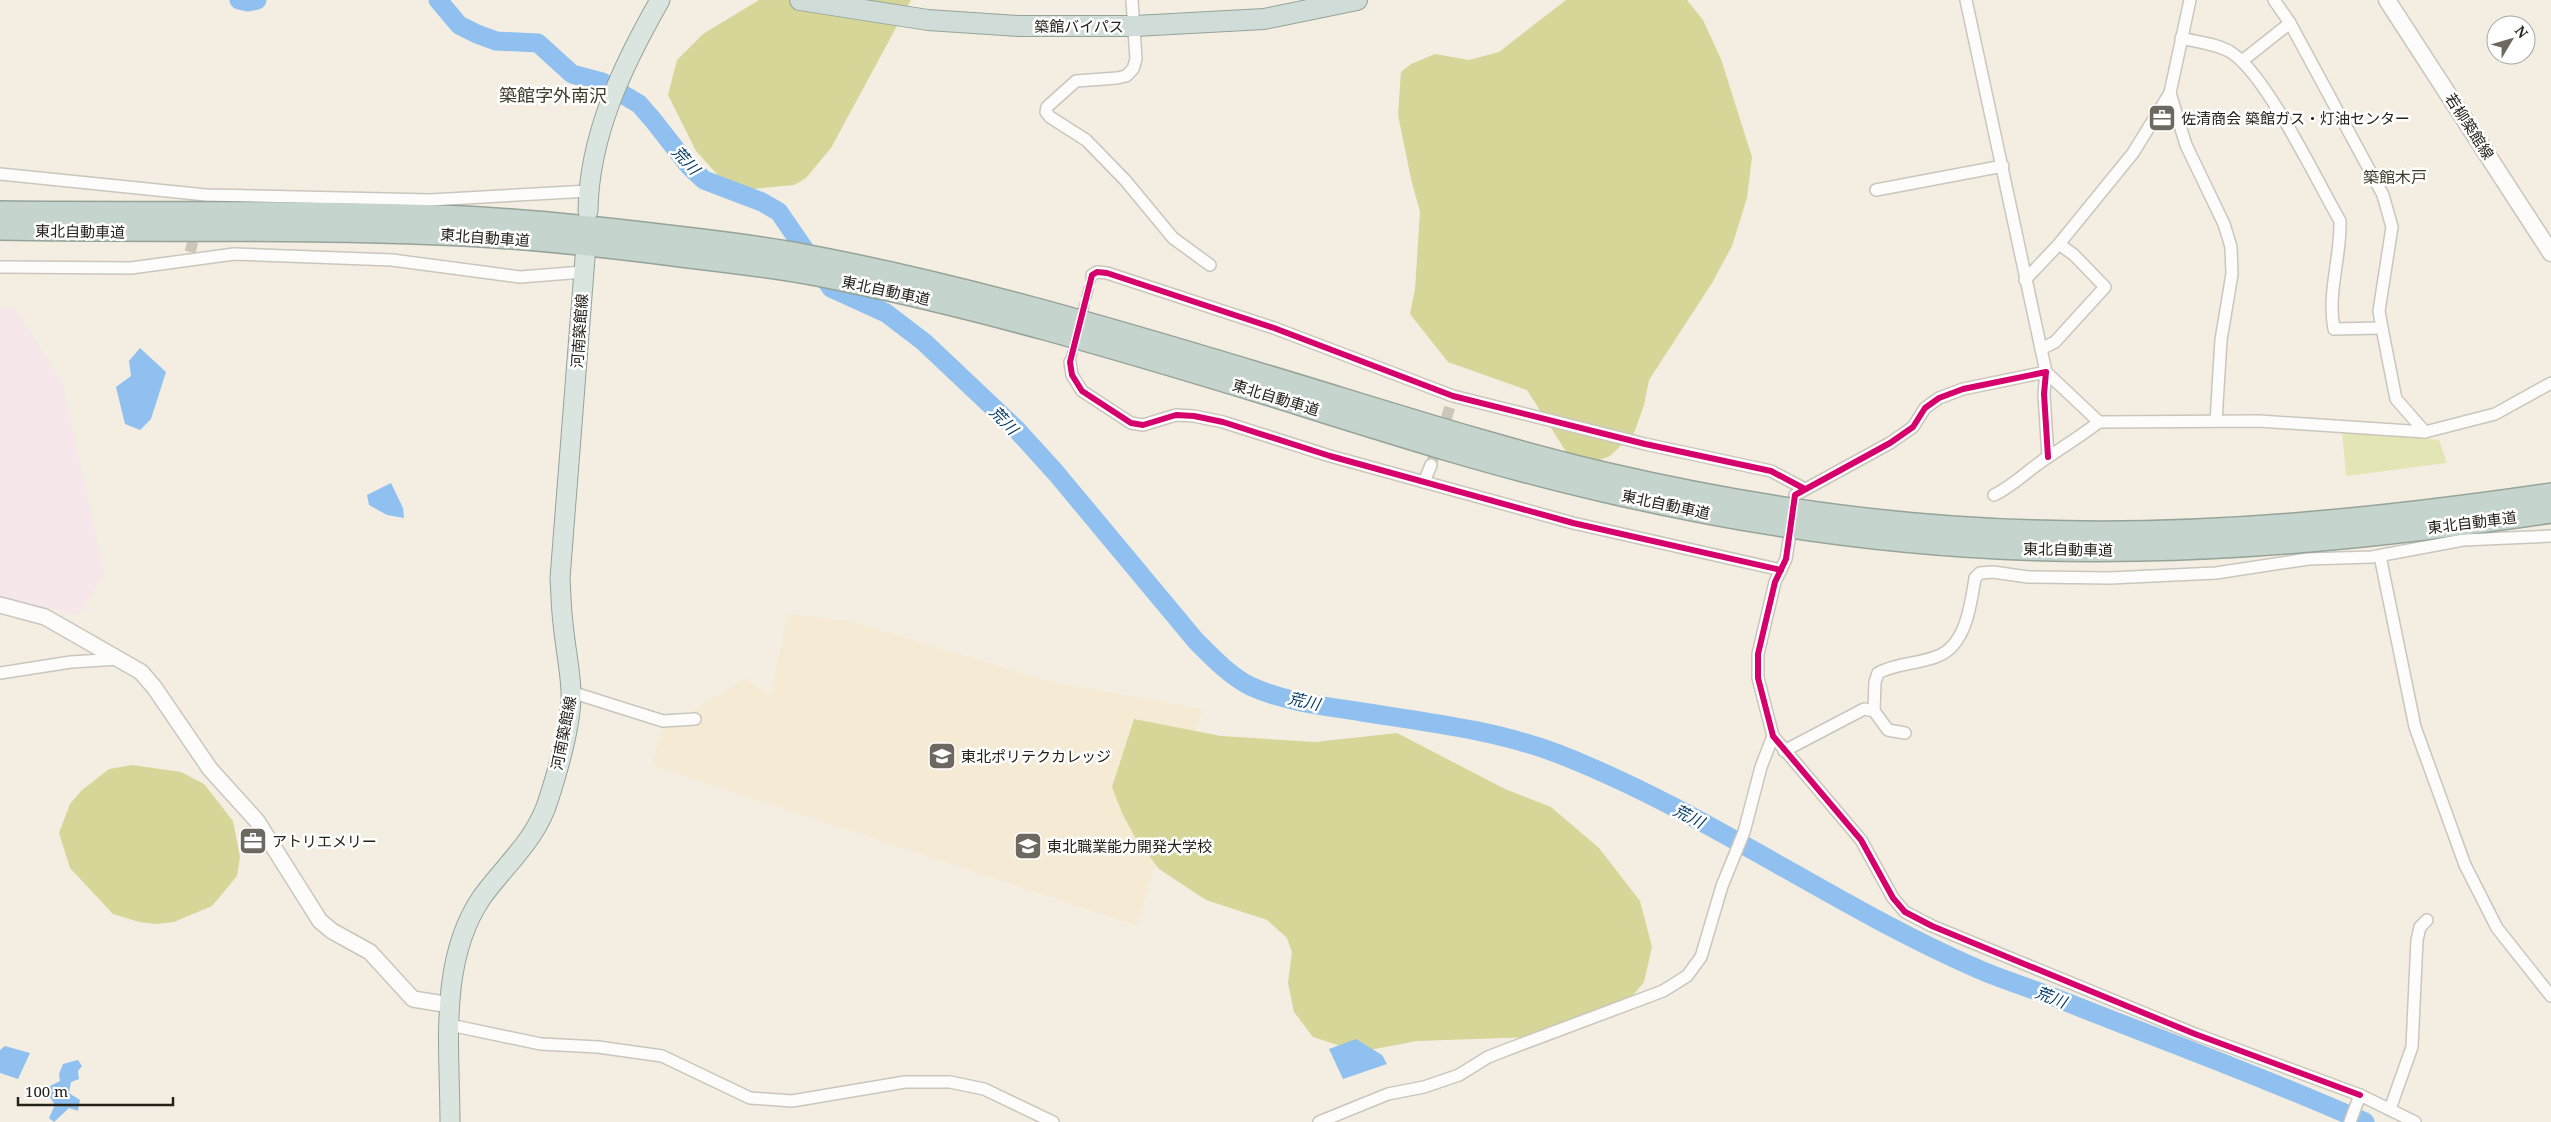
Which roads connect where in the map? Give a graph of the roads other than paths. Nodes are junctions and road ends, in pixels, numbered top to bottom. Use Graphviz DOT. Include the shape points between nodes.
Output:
graph roads {
  1 [pos="660,0"];
  2 [pos="800,0"];
  3 [pos="1132,0"];
  4 [pos="1357,0"];
  5 [pos="1966,0"];
  6 [pos="2190,0"];
  7 [pos="2274,0"];
  8 [pos="2387,0"];
  9 [pos="2290,23"];
  10 [pos="1135,26"];
  11 [pos="2181,38"];
  12 [pos="2242,61"];
  13 [pos="2170,93"];
  14 [pos="2003,166"];
  15 [pos="0,174"];
  16 [pos="1876,190"];
  17 [pos="589,191"];
  18 [pos="588,211"];
  19 [pos="0,212"];
  20 [pos="0,229"];
  21 [pos="2059,244"];
  22 [pos="2551,253"];
  23 [pos="584,265"];
  24 [pos="1210,265"];
  25 [pos="0,267"];
  26 [pos="1092,274"];
  27 [pos="2025,280"];
  28 [pos="2382,328"];
  29 [pos="2041,349"];
  30 [pos="1070,362"];
  31 [pos="2046,372"];
  32 [pos="2551,383"];
  33 [pos="2216,421"];
  34 [pos="2099,422"];
  35 [pos="2425,432"];
  36 [pos="2048,457"];
  37 [pos="1431,466"];
  38 [pos="1424,482"];
  39 [pos="2551,494"];
  40 [pos="1994,495"];
  41 [pos="2551,512"];
  42 [pos="1790,534"];
  43 [pos="2551,536"];
  44 [pos="2380,556"];
  45 [pos="1781,570"];
  46 [pos="0,604"];
  47 [pos="119,659"];
  48 [pos="0,674"];
  49 [pos="571,692"];
  50 [pos="1874,710"];
  51 [pos="695,719"];
  52 [pos="1905,733"];
  53 [pos="1772,738"];
  54 [pos="1784,751"];
  55 [pos="2426,920"];
  56 [pos="2551,996"];
  57 [pos="450,1005"];
  58 [pos="450,1025"];
  59 [pos="2359,1099"];
  60 [pos="2390,1109"];
  61 [pos="450,1122"];
  62 [pos="1053,1122"];
  63 [pos="1319,1122"];
  64 [pos="2350,1122"];
  65 [pos="2415,1122"];
  1 -- 17 [label="main road" via="610,105 596,147"];
  2 -- 10 [label="highway, 築館バイパス" via="928,20 1019,26"];
  3 -- 10 [label="street"];
  4 -- 10 [label="highway, 築館バイパス" via="1264,19"];
  5 -- 14 [label="street"];
  6 -- 11 [label="street"];
  7 -- 9 [label="street"];
  8 -- 22 [label="main road, 若柳築館線"];
  9 -- 12 [label="street"];
  9 -- 28 [label="street" via="2383,195 2392,227 2379,311"];
  10 -- 24 [label="street" via="1136,59 1126,76 1076,81 1047,107 1046,112 1086,140 1125,180 1173,238"];
  11 -- 12 [label="street" via="2231,52"];
  11 -- 13 [label="street"];
  12 -- 28 [label="street" via="2272,100 2340,221 2330,308 2334,329"];
  13 -- 21 [label="street" via="2133,153"];
  13 -- 33 [label="street" via="2186,145 2232,247"];
  14 -- 16 [label="street"];
  14 -- 27 [label="street"];
  15 -- 17 [label="street" via="205,199 430,200"];
  17 -- 18 [label="main road"];
  19 -- 39 [label="highway, 東北自動車道" via="369,214 485,218 611,229 764,248 1017,303 1517,452 1712,496 1816,513 2031,531 2131,532 2320,521"];
  20 -- 41 [label="highway, 東北自動車道" via="484,236 610,247 776,268 859,283 1004,317 1514,469 1709,514 1816,531 2031,549 2133,551 2239,547"];
  21 -- 27 [label="street"];
  21 -- 29 [label="street" via="2106,287 2055,342"];
  23 -- 25 [label="street" via="520,277 392,260 234,254 190,256 131,268"];
  23 -- 49 [label="main road, 河南築館線" via="560,578"];
  26 -- 31 [label="street" via="1107,273 1274,328 1451,401 1771,471 1799,492 1890,443 1913,427 1924,408 1939,398 1963,389"];
  27 -- 29 [label="street"];
  28 -- 35 [label="street" via="2396,399"];
  29 -- 31 [label="street"];
  30 -- 38 [label="street" via="1072,375 1082,391 1131,423 1143,425 1176,415 1204,418"];
  31 -- 34 [label="street"];
  31 -- 36 [label="street" via="2044,394"];
  32 -- 35 [label="street" via="2495,414"];
  33 -- 34 [label="street"];
  33 -- 35 [label="street"];
  34 -- 36 [label="street"];
  36 -- 40 [label="street"];
  37 -- 38 [label="street"];
  38 -- 45 [label="street" via="1573,522"];
  42 -- 45 [label="street"];
  43 -- 44 [label="street" via="2463,540"];
  44 -- 50 [label="street" via="2308,559 2216,573 2154,577 2028,577 1980,573 1975,578 1965,622 1950,650 1938,657 1890,667 1878,673 1874,682"];
  44 -- 56 [label="street" via="2415,727 2465,864 2497,928"];
  45 -- 53 [label="street" via="1775,582 1758,654 1758,673"];
  46 -- 47 [label="street" via="45,617"];
  47 -- 48 [label="street" via="72,662"];
  47 -- 57 [label="street" via="141,672 154,687 210,769 257,820 320,921 370,952 413,999"];
  49 -- 51 [label="street" via="663,721"];
  49 -- 57 [label="main road, 河南築館線" via="565,735 549,798 534,832 482,898 468,925 457,956"];
  50 -- 52 [label="street" via="1888,730"];
  50 -- 54 [label="street" via="1864,709"];
  53 -- 54 [label="street"];
  53 -- 63 [label="street" via="1701,957 1687,976 1663,991 1488,1057 1460,1075 1388,1094"];
  54 -- 59 [label="street" via="1861,840 1893,898 1905,912"];
  55 -- 60 [label="street" via="2420,926 2417,940 2412,1047"];
  57 -- 58 [label="main road, 河南築館線"];
  58 -- 61 [label="main road, 河南築館線"];
  58 -- 62 [label="street" via="541,1044 598,1047 662,1056 750,1098 792,1101 904,1082 950,1082 984,1089"];
  59 -- 60 [label="street"];
  59 -- 64 [label="street"];
  60 -- 65 [label="street"];
}
